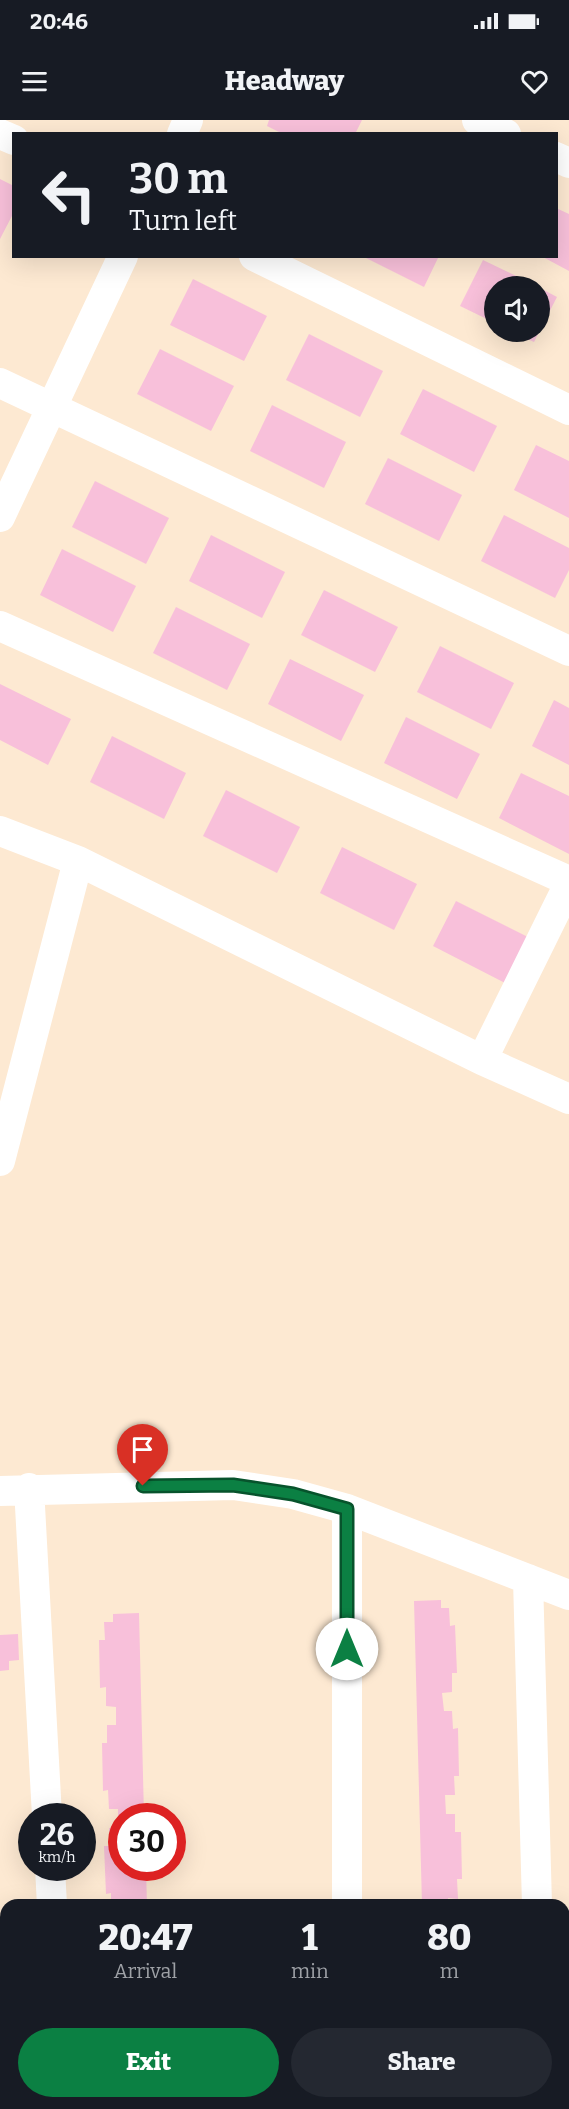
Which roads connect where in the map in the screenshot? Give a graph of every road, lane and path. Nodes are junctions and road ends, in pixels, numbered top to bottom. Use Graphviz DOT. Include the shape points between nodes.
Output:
graph roads {
  1 [pos="477,120"];
  2 [pos="502,132"];
  3 [pos="122,258"];
  4 [pos="258,258"];
  5 [pos="0,383"];
  6 [pos="52,407"];
  7 [pos="569,410"];
  8 [pos="0,517"];
  9 [pos="0,626"];
  10 [pos="569,651"];
  11 [pos="0,831"];
  12 [pos="78,861"];
  13 [pos="569,882"];
  14 [pos="482,1060"];
  15 [pos="567,1097"];
  16 [pos="0,1161"];
  17 [pos="29,1488"];
  18 [pos="0,1491"];
  19 [pos="347,1509"];
  20 [pos="528,1579"];
  21 [pos="569,1595"];
  22 [pos="46,1803"];
  23 [pos="51,1881"];
  24 [pos="52,1899"];
  25 [pos="347,1899"];
  26 [pos="537,1899"];
  1 -- 2 [label="street"];
  3 -- 6 [label="street"];
  4 -- 7 [label="street"];
  5 -- 6 [label="street"];
  6 -- 8 [label="street"];
  6 -- 10 [label="street"];
  9 -- 13 [label="street"];
  11 -- 12 [label="street"];
  12 -- 14 [label="street"];
  12 -- 16 [label="street"];
  13 -- 14 [label="street"];
  14 -- 15 [label="street"];
  17 -- 18 [label="street"];
  17 -- 19 [label="street" via="233,1485 293,1494"];
  17 -- 22 [label="street"];
  19 -- 20 [label="street"];
  19 -- 25 [label="street"];
  20 -- 21 [label="street"];
  20 -- 26 [label="street"];
  23 -- 24 [label="street"];
}
